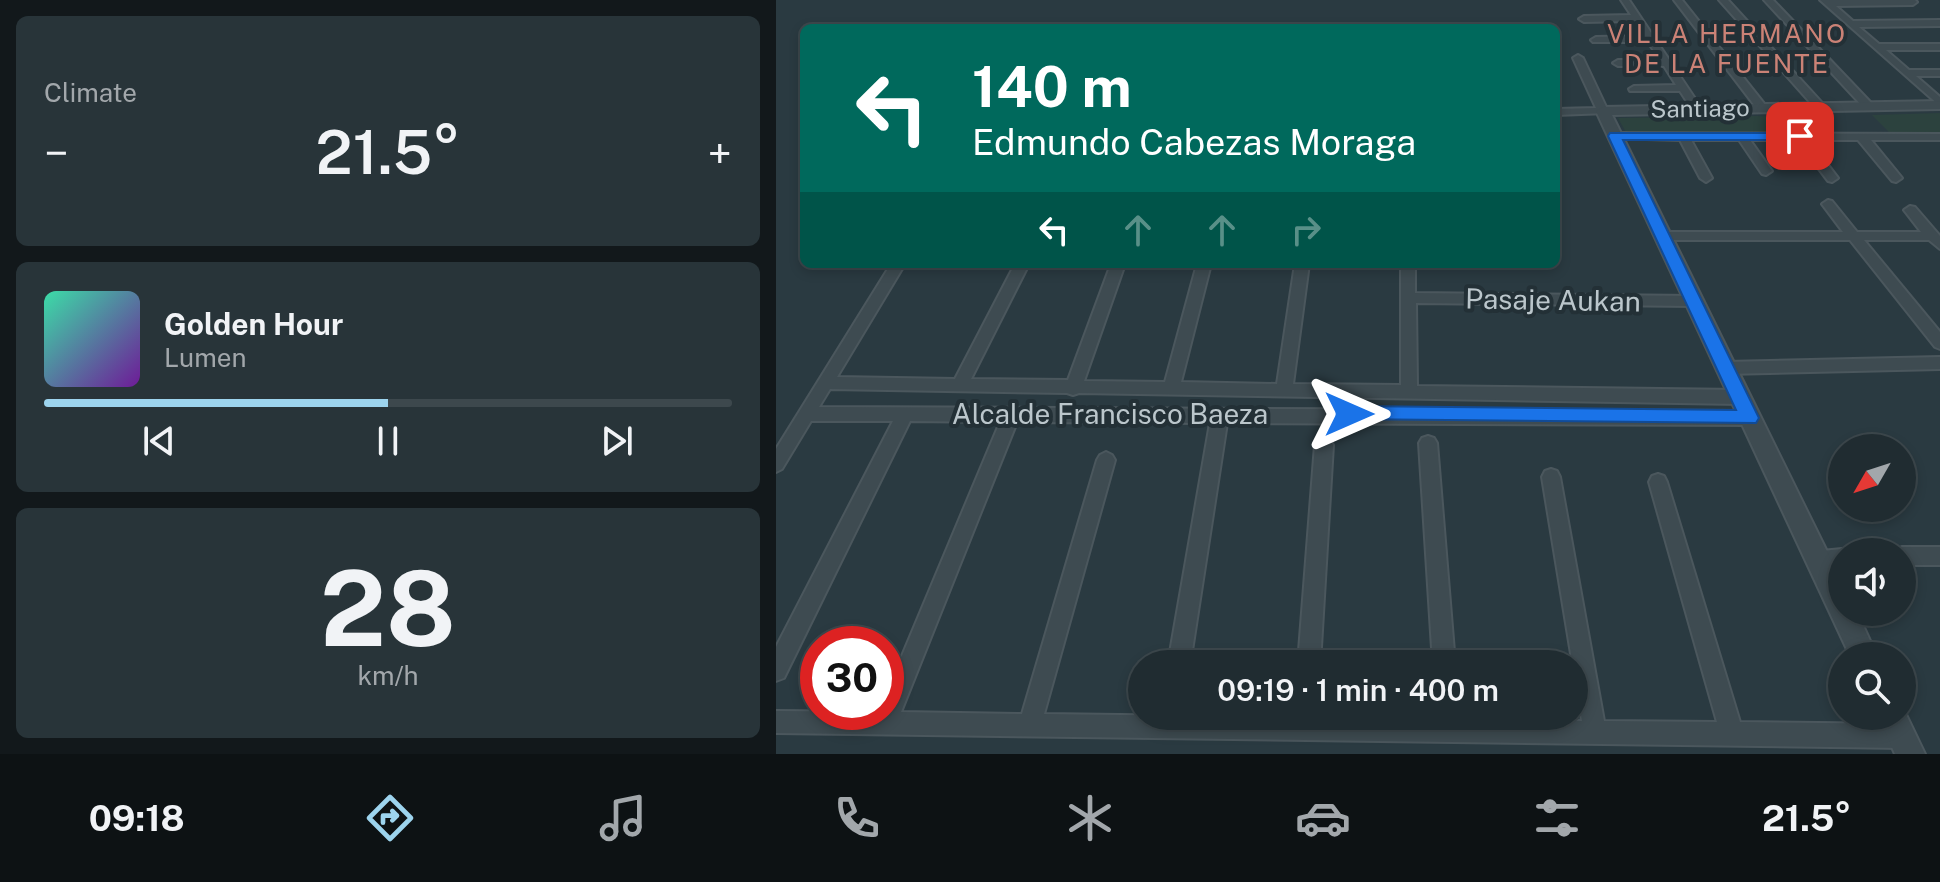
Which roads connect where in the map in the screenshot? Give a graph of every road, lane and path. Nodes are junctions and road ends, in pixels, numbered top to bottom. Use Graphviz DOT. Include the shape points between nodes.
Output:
graph roads {
  1 [pos="1625,0"];
  2 [pos="1678,0"];
  3 [pos="1723,0"];
  4 [pos="1768,0"];
  5 [pos="1826,2"];
  6 [pos="1913,2"];
  7 [pos="1637,18"];
  8 [pos="1584,19"];
  9 [pos="1940,23"];
  10 [pos="1850,24"];
  11 [pos="1650,39"];
  12 [pos="1596,40"];
  13 [pos="1876,47"];
  14 [pos="1940,47"];
  15 [pos="1578,58"];
  16 [pos="1618,63"];
  17 [pos="1666,63"];
  18 [pos="1906,73"];
  19 [pos="1940,73"];
  20 [pos="1683,88"];
  21 [pos="1634,89"];
  22 [pos="1940,104"];
  23 [pos="1820,107"];
  24 [pos="1869,107"];
  25 [pos="1762,108"];
  26 [pos="1697,109"];
  27 [pos="1603,111"];
  28 [pos="1560,112"];
  29 [pos="1615,136"];
  30 [pos="1742,136"];
  31 [pos="1800,136"];
  32 [pos="1861,136"];
  33 [pos="1684,137"];
  34 [pos="1940,137"];
  35 [pos="1766,171"];
  36 [pos="1706,178"];
  37 [pos="1832,178"];
  38 [pos="1896,178"];
  39 [pos="1828,204"];
  40 [pos="1910,210"];
  41 [pos="1663,236"];
  42 [pos="1852,236"];
  43 [pos="1936,240"];
  44 [pos="896,268"];
  45 [pos="1020,268"];
  46 [pos="1117,268"];
  47 [pos="1203,268"];
  48 [pos="1301,268"];
  49 [pos="1408,268"];
  50 [pos="1411,298"];
  51 [pos="1694,301"];
  52 [pos="1940,343"];
  53 [pos="1940,363"];
  54 [pos="1726,368"];
  55 [pos="825,383"];
  56 [pos="959,387"];
  57 [pos="1073,389"];
  58 [pos="1171,389"];
  59 [pos="1284,391"];
  60 [pos="1409,392"];
  61 [pos="1740,397"];
  62 [pos="807,414"];
  63 [pos="905,414"];
  64 [pos="1012,414"];
  65 [pos="1220,416"];
  66 [pos="1749,418"];
  67 [pos="1428,443"];
  68 [pos="1324,445"];
  69 [pos="1106,460"];
  70 [pos="776,464"];
  71 [pos="1551,477"];
  72 [pos="1658,482"];
  73 [pos="1916,556"];
  74 [pos="1940,556"];
  75 [pos="1818,559"];
  76 [pos="1828,559"];
  77 [pos="1828,580"];
  78 [pos="1181,650"];
  79 [pos="1310,650"];
  80 [pos="1443,650"];
  81 [pos="776,670"];
  82 [pos="904,678"];
  83 [pos="776,722"];
  84 [pos="800,722"];
  85 [pos="1128,723"];
  86 [pos="904,724"];
  87 [pos="1030,725"];
  88 [pos="1563,730"];
  89 [pos="1731,731"];
  90 [pos="1595,732"];
  91 [pos="1901,735"];
  1 -- 7 [label="street"];
  2 -- 25 [label="street"];
  3 -- 23 [label="street"];
  4 -- 24 [label="street"];
  5 -- 6 [label="street"];
  5 -- 10 [label="street"];
  7 -- 8 [label="street"];
  7 -- 11 [label="street"];
  9 -- 10 [label="street"];
  10 -- 13 [label="street"];
  11 -- 12 [label="street"];
  11 -- 17 [label="street"];
  13 -- 14 [label="street"];
  13 -- 18 [label="street"];
  15 -- 27 [label="street"];
  16 -- 17 [label="street"];
  17 -- 20 [label="street"];
  18 -- 19 [label="street"];
  18 -- 22 [label="street"];
  20 -- 21 [label="street"];
  20 -- 26 [label="street"];
  22 -- 24 [label="street, Santiago"];
  23 -- 24 [label="street, Santiago"];
  23 -- 25 [label="street, Santiago"];
  25 -- 26 [label="street, Santiago"];
  26 -- 27 [label="street, Santiago"];
  27 -- 28 [label="street"];
  27 -- 29 [label="street"];
  29 -- 33 [label="street"];
  29 -- 41 [label="street"];
  30 -- 31 [label="street"];
  30 -- 33 [label="street"];
  30 -- 35 [label="street"];
  31 -- 32 [label="street"];
  31 -- 37 [label="street"];
  32 -- 34 [label="street"];
  32 -- 38 [label="street"];
  33 -- 36 [label="street"];
  39 -- 42 [label="street"];
  40 -- 43 [label="street"];
  41 -- 42 [label="street"];
  41 -- 51 [label="street"];
  42 -- 43 [label="street"];
  42 -- 52 [label="street"];
  44 -- 55 [label="street"];
  45 -- 56 [label="street"];
  46 -- 57 [label="street"];
  47 -- 58 [label="street"];
  48 -- 59 [label="street"];
  49 -- 50 [label="street"];
  50 -- 51 [label="street, Pasaje Aukan"];
  50 -- 60 [label="street"];
  51 -- 54 [label="street"];
  53 -- 54 [label="street"];
  54 -- 61 [label="street"];
  55 -- 56 [label="street, Alcalde Francisco Baeza"];
  55 -- 62 [label="street"];
  56 -- 57 [label="street, Alcalde Francisco Baeza"];
  57 -- 58 [label="street, Alcalde Francisco Baeza"];
  58 -- 59 [label="street, Alcalde Francisco Baeza"];
  59 -- 60 [label="street, Alcalde Francisco Baeza"];
  60 -- 61 [label="street, Alcalde Francisco Baeza"];
  61 -- 66 [label="street"];
  62 -- 63 [label="street, Alcalde Francisco Baeza"];
  62 -- 70 [label="street"];
  63 -- 64 [label="street, Alcalde Francisco Baeza"];
  63 -- 81 [label="street"];
  64 -- 65 [label="street, Alcalde Francisco Baeza"];
  64 -- 82 [label="street"];
  65 -- 66 [label="street, Alcalde Francisco Baeza"];
  65 -- 78 [label="street"];
  66 -- 75 [label="street"];
  67 -- 80 [label="street"];
  68 -- 79 [label="street"];
  69 -- 87 [label="street"];
  71 -- 90 [label="street"];
  72 -- 89 [label="street"];
  73 -- 74 [label="street"];
  75 -- 76 [label="street"];
  75 -- 77 [label="street"];
  83 -- 84 [label="street"];
  85 -- 87 [label="street"];
  86 -- 87 [label="street"];
  88 -- 90 [label="street"];
  89 -- 90 [label="street"];
  89 -- 91 [label="street"];
}
